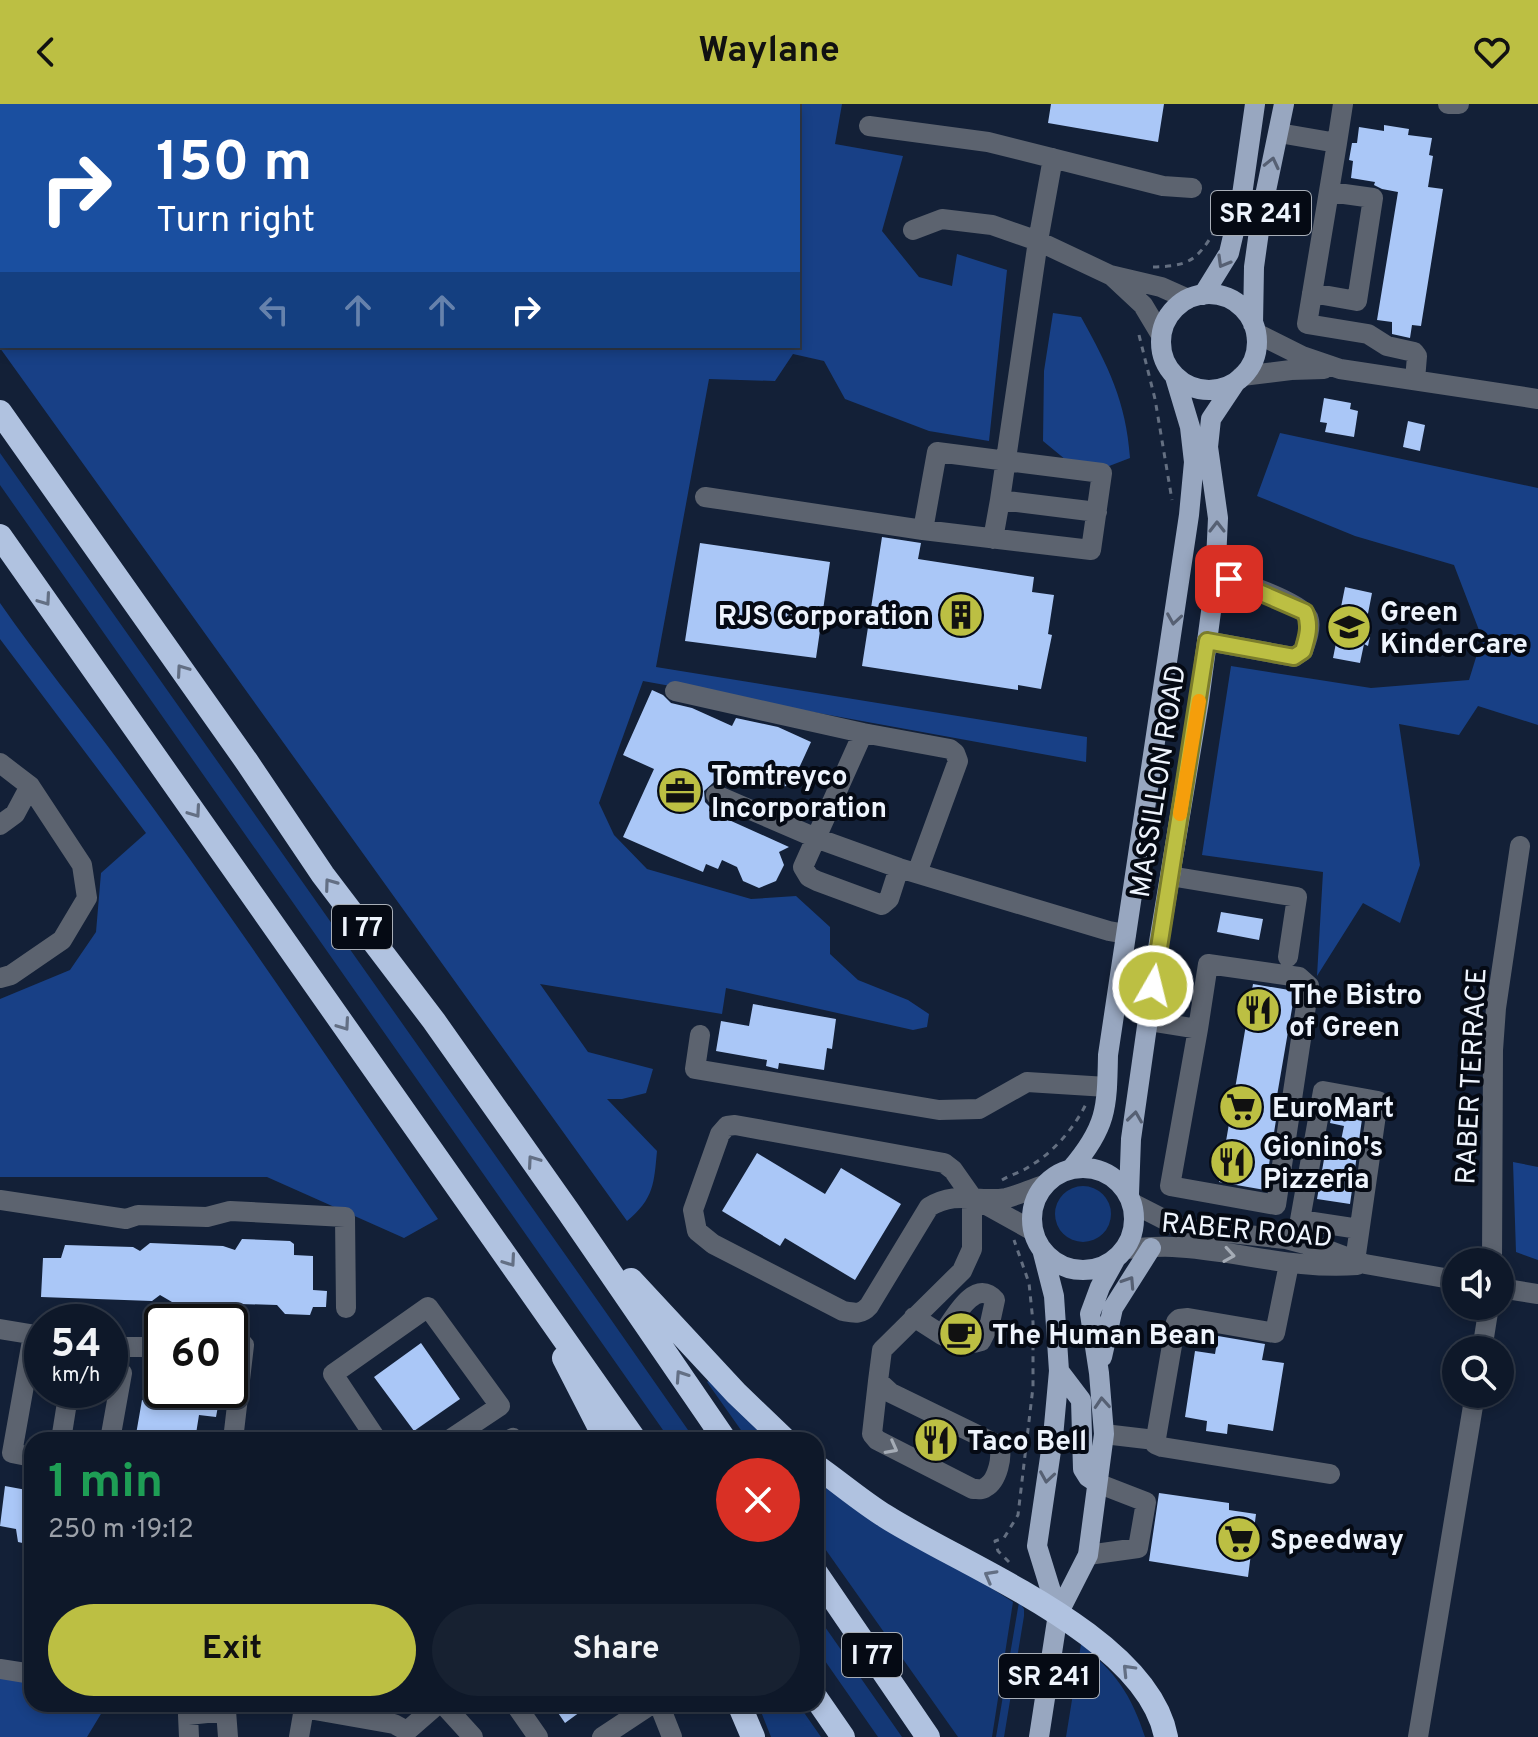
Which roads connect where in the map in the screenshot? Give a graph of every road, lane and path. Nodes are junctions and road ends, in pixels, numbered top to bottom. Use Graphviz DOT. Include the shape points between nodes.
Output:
graph roads {
  1 [pos="1255,104"];
  2 [pos="1284,104"];
  3 [pos="1343,104"];
  4 [pos="1448,104"];
  5 [pos="1459,104"];
  6 [pos="869,126"];
  7 [pos="1279,133"];
  8 [pos="1337,143"];
  9 [pos="1053,158"];
  10 [pos="1192,188"];
  11 [pos="1330,192"];
  12 [pos="913,230"];
  13 [pos="1215,231"];
  14 [pos="1038,241"];
  15 [pos="1110,275"];
  16 [pos="1148,283"];
  17 [pos="1312,293"];
  18 [pos="1195,297"];
  19 [pos="1254,328"];
  20 [pos="1139,333"];
  21 [pos="1161,335"];
  22 [pos="1340,369"];
  23 [pos="1175,377"];
  24 [pos="1238,380"];
  25 [pos="1415,380"];
  26 [pos="1538,399"];
  27 [pos="0,412"];
  28 [pos="1007,462"];
  29 [pos="705,497"];
  30 [pos="1000,500"];
  31 [pos="1172,503"];
  32 [pos="1097,512"];
  33 [pos="923,530"];
  34 [pos="0,536"];
  35 [pos="993,539"];
  36 [pos="1215,573"];
  37 [pos="1207,641"];
  38 [pos="675,691"];
  39 [pos="863,733"];
  40 [pos="0,763"];
  41 [pos="30,786"];
  42 [pos="716,795"];
  43 [pos="0,825"];
  44 [pos="816,838"];
  45 [pos="1520,846"];
  46 [pos="908,870"];
  47 [pos="1170,876"];
  48 [pos="1126,934"];
  49 [pos="1288,957"];
  50 [pos="0,978"];
  51 [pos="1148,1021"];
  52 [pos="1198,1029"];
  53 [pos="700,1035"];
  54 [pos="1097,1086"];
  55 [pos="1071,1169"];
  56 [pos="1044,1185"];
  57 [pos="972,1197"];
  58 [pos="1130,1199"];
  59 [pos="0,1200"];
  60 [pos="1276,1205"];
  61 [pos="1004,1206"];
  62 [pos="568,1211"];
  63 [pos="1359,1229"];
  64 [pos="1273,1237"];
  65 [pos="1038,1240"];
  66 [pos="1151,1248"];
  67 [pos="1492,1248"];
  68 [pos="1120,1254"];
  69 [pos="1360,1262"];
  70 [pos="1289,1264"];
  71 [pos="1442,1277"];
  72 [pos="1514,1290"];
  73 [pos="1538,1294"];
  74 [pos="346,1308"];
  75 [pos="543,1308"];
  76 [pos="914,1317"];
  77 [pos="0,1329"];
  78 [pos="24,1333"];
  79 [pos="942,1335"];
  80 [pos="1059,1371"];
  81 [pos="1099,1373"];
  82 [pos="878,1381"];
  83 [pos="24,1399"];
  84 [pos="66,1408"];
  85 [pos="116,1408"];
  86 [pos="237,1408"];
  87 [pos="1473,1408"];
  88 [pos="62,1432"];
  89 [pos="111,1432"];
  90 [pos="234,1432"];
  91 [pos="372,1432"];
  92 [pos="461,1432"];
  93 [pos="602,1432"];
  94 [pos="629,1432"];
  95 [pos="720,1432"];
  96 [pos="777,1432"];
  97 [pos="1104,1434"];
  98 [pos="1155,1440"];
  99 [pos="24,1455"];
  100 [pos="824,1472"];
  101 [pos="1330,1474"];
  102 [pos="1097,1483"];
  103 [pos="998,1551"];
  104 [pos="1088,1555"];
  105 [pos="824,1585"];
  106 [pos="1058,1614"];
  107 [pos="0,1669"];
  108 [pos="24,1673"];
  109 [pos="824,1710"];
  110 [pos="195,1712"];
  111 [pos="226,1712"];
  112 [pos="305,1712"];
  113 [pos="326,1712"];
  114 [pos="432,1712"];
  115 [pos="448,1712"];
  116 [pos="521,1712"];
  117 [pos="640,1712"];
  118 [pos="662,1712"];
  119 [pos="742,1712"];
  120 [pos="410,1734"];
  121 [pos="189,1737"];
  122 [pos="228,1737"];
  123 [pos="299,1737"];
  124 [pos="473,1737"];
  125 [pos="538,1737"];
  126 [pos="602,1737"];
  127 [pos="672,1737"];
  128 [pos="753,1737"];
  129 [pos="843,1737"];
  130 [pos="928,1737"];
  131 [pos="1039,1737"];
  132 [pos="1166,1737"];
  133 [pos="1418,1737"];
  1 -- 18 [label="main road, SR 241, one-way" via="1229,253"];
  2 -- 7 [label="main road, SR 241"];
  3 -- 8 [label="street"];
  4 -- 5 [label="street"];
  6 -- 9 [label="street" via="988,142"];
  7 -- 8 [label="street"];
  19 -- 7 [label="main road, SR 241, one-way" via="1254,267"];
  8 -- 11 [label="street"];
  9 -- 10 [label="street" via="1163,186"];
  9 -- 14 [label="street"];
  11 -- 17 [label="street"];
  11 -- 17 [label="street" via="1373,198 1357,301"];
  12 -- 14 [label="street" via="942,219 992,225"];
  13 -- 16 [label="path" via="1201,251 1178,267 1154,266"];
  14 -- 15 [label="street"];
  14 -- 28 [label="street"];
  15 -- 16 [label="street"];
  15 -- 21 [label="street" via="1143,305"];
  16 -- 18 [label="street"];
  17 -- 25 [label="street" via="1307,324 1368,334 1387,346 1414,352"];
  18 -- 19 [label="main road" via="1218,295 1233,301 1246,311"];
  18 -- 21 [label="main road, SR 241" via="1175,308"];
  19 -- 22 [label="street" via="1311,360"];
  19 -- 24 [label="main road, SR 241" via="1255,358"];
  20 -- 31 [label="path"];
  21 -- 23 [label="main road" via="1161,350"];
  22 -- 24 [label="street" via="1291,370"];
  22 -- 25 [label="street"];
  23 -- 24 [label="main road" via="1203,390"];
  23 -- 48 [label="main road, MASSILLON ROAD, one-way" via="1194,462"];
  36 -- 24 [label="main road, MASSILLON ROAD / SR 241, one-way" via="1218,518 1208,447 1211,419"];
  25 -- 26 [label="street"];
  62 -- 27 [label="highway, I 77, one-way" via="323,875"];
  28 -- 30 [label="street"];
  28 -- 32 [label="street" via="1102,473"];
  28 -- 33 [label="street" via="937,452"];
  29 -- 33 [label="street"];
  30 -- 32 [label="street"];
  30 -- 35 [label="street"];
  32 -- 35 [label="street" via="1091,550"];
  33 -- 35 [label="street"];
  34 -- 75 [label="highway, I 77, one-way"];
  36 -- 37 [label="main road, MASSILLON ROAD / SR 241"];
  36 -- 37 [label="street" via="1292,604 1305,612 1308,630 1303,651 1294,657"];
  37 -- 47 [label="main road, MASSILLON ROAD / SR 241"];
  38 -- 39 [label="street"];
  39 -- 44 [label="street"];
  39 -- 46 [label="street" via="950,749 958,761"];
  40 -- 41 [label="street"];
  41 -- 43 [label="street" via="15,814"];
  41 -- 50 [label="street" via="82,865 87,898 62,940"];
  42 -- 44 [label="street"];
  44 -- 46 [label="street"];
  44 -- 46 [label="street" via="803,867 809,877 878,905 888,902"];
  45 -- 67 [label="street, RABER TERRACE" via="1494,1036"];
  46 -- 48 [label="street"];
  47 -- 49 [label="street" via="1297,897"];
  47 -- 51 [label="main road, MASSILLON ROAD / SR 241"];
  48 -- 54 [label="main road, MASSILLON ROAD" via="1108,1055"];
  51 -- 52 [label="street"];
  58 -- 51 [label="main road, MASSILLON ROAD / SR 241, one-way" via="1131,1139"];
  52 -- 60 [label="street" via="1170,1186"];
  52 -- 60 [label="street" via="1208,964 1299,977 1309,986"];
  53 -- 54 [label="street" via="695,1069 939,1110 979,1109 1027,1082"];
  54 -- 55 [label="main road, MASSILLON ROAD" via="1107,1105 1102,1125"];
  54 -- 61 [label="path" via="1076,1123 1031,1166 1002,1179"];
  55 -- 56 [label="main road"];
  55 -- 58 [label="main road" via="1103,1171"];
  56 -- 61 [label="street"];
  56 -- 65 [label="main road" via="1031,1215"];
  57 -- 57 [label="street" via="942,1199 929,1207 869,1306 855,1313 713,1244 697,1231 693,1210 720,1134 735,1125 944,1163"];
  57 -- 61 [label="street"];
  57 -- 76 [label="street" via="972,1249 962,1271"];
  58 -- 64 [label="street, RABER ROAD" via="1181,1228"];
  58 -- 68 [label="main road" via="1134,1229"];
  59 -- 74 [label="street" via="126,1219 207,1217 230,1211 345,1217"];
  60 -- 64 [label="street"];
  61 -- 65 [label="street"];
  61 -- 103 [label="path" via="999,1221 1014,1241 1029,1283 1033,1387 1018,1515 1004,1538 995,1541"];
  95 -- 62 [label="highway, I 77, one-way"];
  62 -- 96 [label="highway"];
  63 -- 63 [label="street" via="1378,1101 1323,1091 1300,1220"];
  63 -- 69 [label="street"];
  64 -- 69 [label="street, RABER ROAD"];
  65 -- 68 [label="main road" via="1051,1259 1084,1270 1101,1267"];
  65 -- 80 [label="main road" via="1054,1296"];
  66 -- 68 [label="street, RABER ROAD"];
  66 -- 70 [label="street, RABER ROAD, one-way"];
  81 -- 66 [label="main road, one-way" via="1113,1308"];
  68 -- 81 [label="main road, SR 241" via="1090,1314"];
  69 -- 70 [label="street, RABER ROAD" via="1329,1267"];
  69 -- 71 [label="street, RABER ROAD"];
  70 -- 98 [label="street" via="1275,1333 1188,1318 1176,1322"];
  72 -- 73 [label="street"];
  75 -- 93 [label="highway"];
  75 -- 94 [label="highway, I 77"];
  76 -- 79 [label="street"];
  76 -- 82 [label="street" via="882,1350"];
  77 -- 78 [label="street"];
  80 -- 102 [label="main road" via="1081,1400 1083,1469"];
  80 -- 106 [label="main road, one-way" via="1037,1546"];
  97 -- 81 [label="main road, SR 241, one-way"];
  82 -- 82 [label="street, one-way" via="872,1434 877,1440 973,1489 990,1485 1002,1450 891,1393"];
  83 -- 99 [label="street" via="12,1453"];
  84 -- 88 [label="street"];
  85 -- 89 [label="street"];
  86 -- 90 [label="street"];
  87 -- 133 [label="street"];
  91 -- 92 [label="street" via="333,1374 428,1307 500,1406"];
  97 -- 98 [label="street"];
  97 -- 102 [label="main road, SR 241"];
  98 -- 101 [label="street" via="1162,1447"];
  106 -- 100 [label="highway, one-way" via="885,1516"];
  102 -- 104 [label="main road, SR 241"];
  102 -- 104 [label="street" via="1146,1502 1138,1548"];
  104 -- 106 [label="main road, SR 241"];
  105 -- 130 [label="highway, I 77"];
  106 -- 131 [label="main road, SR 241"];
  132 -- 106 [label="highway, one-way" via="1137,1679 1102,1645"];
  107 -- 108 [label="street"];
  109 -- 129 [label="highway, I 77"];
  110 -- 121 [label="street" via="188,1715"];
  111 -- 122 [label="street"];
  112 -- 123 [label="street"];
  113 -- 120 [label="street" via="394,1724"];
  114 -- 120 [label="street"];
  115 -- 124 [label="street"];
  116 -- 125 [label="street"];
  117 -- 126 [label="street"];
  118 -- 127 [label="street"];
  119 -- 128 [label="highway"];
}
